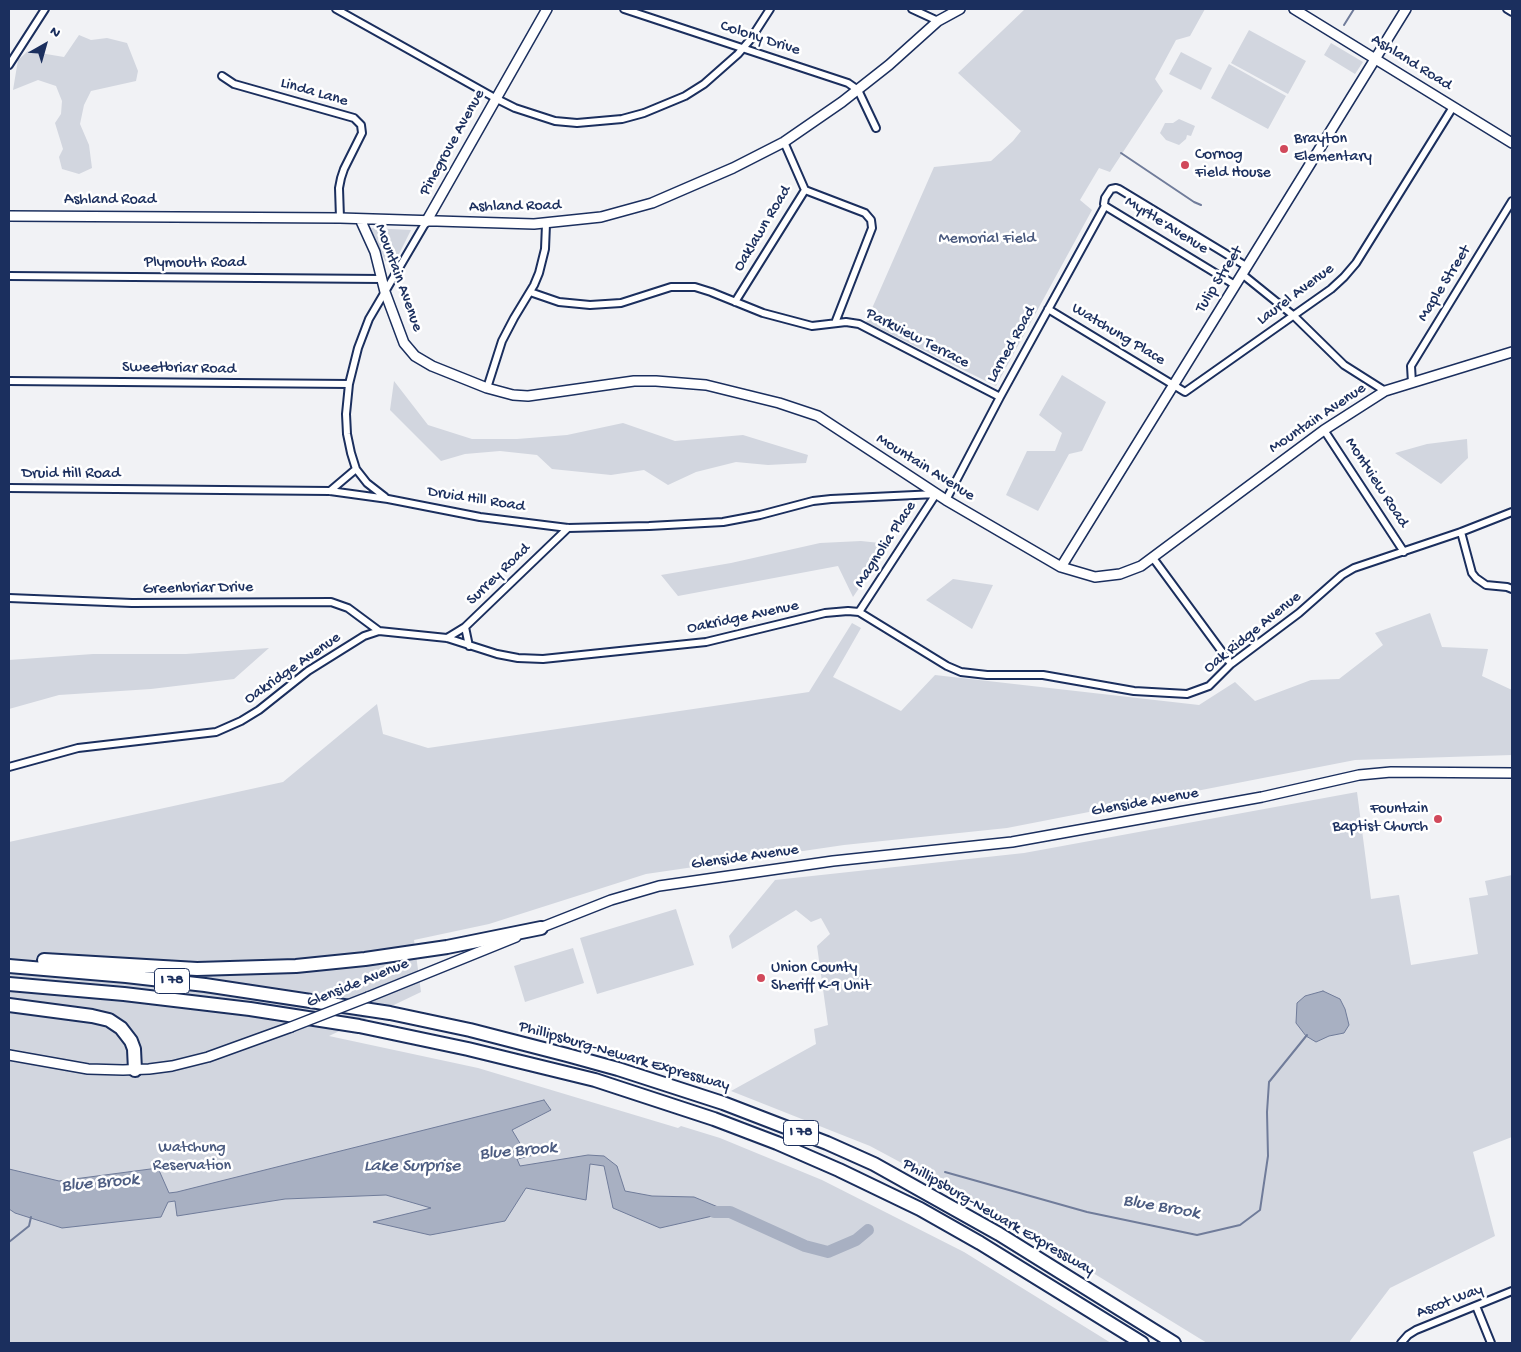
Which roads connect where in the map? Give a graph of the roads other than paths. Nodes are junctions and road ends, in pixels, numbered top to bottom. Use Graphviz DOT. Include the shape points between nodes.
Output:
graph roads {
  1 [pos="45,9"];
  2 [pos="336,9"];
  3 [pos="547,9"];
  4 [pos="624,9"];
  5 [pos="770,9"];
  6 [pos="912,9"];
  7 [pos="960,9"];
  8 [pos="1294,9"];
  9 [pos="1406,9"];
  10 [pos="1507,9"];
  11 [pos="1512,12"];
  12 [pos="938,21"];
  13 [pos="743,48"];
  14 [pos="1375,58"];
  15 [pos="9,65"];
  16 [pos="222,76"];
  17 [pos="858,90"];
  18 [pos="495,98"];
  19 [pos="1453,107"];
  20 [pos="876,128"];
  21 [pos="784,142"];
  22 [pos="1512,143"];
  23 [pos="805,190"];
  24 [pos="1512,201"];
  25 [pos="1105,206"];
  26 [pos="9,216"];
  27 [pos="340,218"];
  28 [pos="360,219"];
  29 [pos="426,222"];
  30 [pos="546,224"];
  31 [pos="1244,270"];
  32 [pos="9,276"];
  33 [pos="382,279"];
  34 [pos="1234,285"];
  35 [pos="386,292"];
  36 [pos="530,292"];
  37 [pos="735,302"];
  38 [pos="1048,309"];
  39 [pos="1294,316"];
  40 [pos="835,323"];
  41 [pos="1512,352"];
  42 [pos="9,381"];
  43 [pos="1412,383"];
  44 [pos="349,384"];
  45 [pos="1173,385"];
  46 [pos="488,388"];
  47 [pos="1385,392"];
  48 [pos="1000,397"];
  49 [pos="1324,430"];
  50 [pos="356,469"];
  51 [pos="9,488"];
  52 [pos="330,491"];
  53 [pos="936,494"];
  54 [pos="388,499"];
  55 [pos="946,500"];
  56 [pos="1512,512"];
  57 [pos="568,528"];
  58 [pos="1461,532"];
  59 [pos="1404,552"];
  60 [pos="1153,558"];
  61 [pos="1061,567"];
  62 [pos="1512,589"];
  63 [pos="9,598"];
  64 [pos="859,612"];
  65 [pos="465,627"];
  66 [pos="379,631"];
  67 [pos="446,638"];
  68 [pos="469,646"];
  69 [pos="1231,664"];
  70 [pos="9,766"];
  71 [pos="1512,773"];
  72 [pos="541,928"];
  73 [pos="13,966"];
  74 [pos="9,984"];
  75 [pos="9,1005"];
  76 [pos="9,1055"];
  77 [pos="134,1070"];
  78 [pos="1512,1291"];
  79 [pos="1476,1306"];
  80 [pos="1142,1343"];
  81 [pos="1174,1343"];
  82 [pos="1401,1343"];
  83 [pos="1491,1343"];
  1 -- 15 [label="street"];
  2 -- 18 [label="street"];
  3 -- 18 [label="main road, Pinegrove Avenue"];
  4 -- 13 [label="street, Colony Drive"];
  5 -- 13 [label="street"];
  6 -- 12 [label="street"];
  7 -- 12 [label="main road, Ashland Road"];
  8 -- 14 [label="main road, Ashland Road"];
  9 -- 14 [label="main road, Tulip Street"];
  10 -- 11 [label="street"];
  12 -- 17 [label="main road, Ashland Road"];
  13 -- 17 [label="street, Colony Drive" via="848,83"];
  13 -- 18 [label="street" via="722,70 685,96 622,119 555,121"];
  14 -- 19 [label="main road, Ashland Road"];
  14 -- 31 [label="main road, Tulip Street"];
  16 -- 27 [label="street, Linda Lane" via="234,84 354,118 362,125 362,133 341,178"];
  17 -- 20 [label="street"];
  17 -- 21 [label="main road, Ashland Road"];
  18 -- 29 [label="main road, Pinegrove Avenue"];
  19 -- 22 [label="main road, Ashland Road"];
  19 -- 39 [label="street, Laurel Avenue" via="1356,263 1331,289"];
  21 -- 23 [label="street, Oaklawn Road"];
  21 -- 30 [label="main road, Ashland Road" via="652,203 601,217"];
  23 -- 37 [label="street, Oaklawn Road"];
  23 -- 40 [label="street" via="865,213 871,220 872,228"];
  24 -- 43 [label="street, Maple Street" via="1411,366"];
  25 -- 31 [label="street, Myrtle Avenue" via="1104,198 1116,188"];
  25 -- 34 [label="street, Myrtle Avenue"];
  25 -- 38 [label="street, Larned Road"];
  26 -- 27 [label="main road, Ashland Road"];
  27 -- 28 [label="main road, Ashland Road"];
  28 -- 29 [label="main road, Ashland Road"];
  28 -- 33 [label="main road, Mountain Avenue" via="375,252"];
  29 -- 30 [label="main road, Ashland Road"];
  29 -- 35 [label="street, Pinegrove Avenue"];
  30 -- 36 [label="street" via="543,262"];
  31 -- 34 [label="main road, Tulip Street"];
  31 -- 39 [label="street, Myrtle Avenue"];
  32 -- 33 [label="street, Plymouth Road"];
  33 -- 35 [label="main road, Mountain Avenue"];
  34 -- 45 [label="main road, Tulip Street"];
  35 -- 44 [label="street, Pinegrove Avenue" via="358,348"];
  35 -- 46 [label="main road, Mountain Avenue" via="399,331 411,352 432,366"];
  36 -- 37 [label="street, Parkview Terrace" via="567,303 605,305 640,298 663,288 687,286"];
  36 -- 46 [label="street" via="502,341"];
  37 -- 40 [label="street, Parkview Terrace" via="812,326"];
  38 -- 45 [label="street, Watchung Place"];
  38 -- 48 [label="street, Larned Road"];
  39 -- 45 [label="street, Laurel Avenue" via="1185,392"];
  39 -- 47 [label="street, Myrtle Avenue" via="1344,365"];
  40 -- 48 [label="street, Parkview Terrace" via="859,324"];
  41 -- 43 [label="main road, Mountain Avenue"];
  42 -- 44 [label="street, Sweetbriar Road"];
  43 -- 47 [label="main road, Mountain Avenue"];
  44 -- 50 [label="street, Pinegrove Avenue" via="347,434"];
  45 -- 61 [label="main road, Tulip Street"];
  46 -- 53 [label="main road, Mountain Avenue" via="520,396 656,381 729,390 818,416"];
  47 -- 49 [label="main road, Mountain Avenue"];
  48 -- 55 [label="street, Larned Road"];
  49 -- 59 [label="street, Montview Road"];
  49 -- 60 [label="main road, Mountain Avenue"];
  50 -- 52 [label="street"];
  50 -- 54 [label="street" via="367,483"];
  51 -- 52 [label="street, Druid Hill Road"];
  52 -- 54 [label="street, Druid Hill Road"];
  53 -- 55 [label="main road, Mountain Avenue"];
  53 -- 57 [label="street, Druid Hill Road" via="813,501 723,522"];
  53 -- 64 [label="street, Magnolia Place"];
  54 -- 57 [label="street, Druid Hill Road" via="480,517"];
  55 -- 61 [label="main road, Mountain Avenue"];
  56 -- 58 [label="street, Oak Ridge Avenue"];
  57 -- 65 [label="street, Surrey Road"];
  58 -- 59 [label="street, Oak Ridge Avenue"];
  58 -- 62 [label="street" via="1476,578 1486,585"];
  59 -- 69 [label="street, Oak Ridge Avenue" via="1342,575 1299,613"];
  60 -- 61 [label="main road, Mountain Avenue" via="1133,569 1106,577 1084,575"];
  60 -- 69 [label="street"];
  63 -- 66 [label="street, Greenbriar Drive" via="132,603 331,602 348,608"];
  64 -- 68 [label="street, Oakridge Avenue" via="848,610 825,614 706,642 543,659 518,658"];
  64 -- 69 [label="street, Oak Ridge Avenue" via="947,666 975,674 1043,675 1134,691 1187,694 1209,686"];
  65 -- 67 [label="street, Surrey Road"];
  65 -- 68 [label="street"];
  66 -- 67 [label="street, Oakridge Avenue"];
  66 -- 70 [label="street, Oakridge Avenue" via="338,651 241,722 216,732 78,748"];
  67 -- 68 [label="street, Oakridge Avenue"];
  71 -- 72 [label="main road, Glenside Avenue" via="1391,772 1359,775 1262,797 1012,842 833,861 674,884 641,890"];
  72 -- 73 [label="highway" via="365,960 304,965 197,969 32,960"];
  72 -- 77 [label="main road, Glenside Avenue, bridge" via="208,1058"];
  73 -- 81 [label="highway, Phillipsburg-Newark Expressway / I 78" via="205,985 390,1013 567,1055 715,1100 874,1164 999,1234"];
  74 -- 80 [label="highway, Phillipsburg-Newark Expressway / I 78" via="124,994 349,1024 595,1080 714,1119 839,1170 920,1209"];
  75 -- 77 [label="highway" via="109,1020 129,1037 134,1049"];
  76 -- 77 [label="main road, Glenside Avenue" via="77,1068"];
  78 -- 79 [label="street, Ascot Way"];
  79 -- 82 [label="street, Ascot Way" via="1412,1331"];
  79 -- 83 [label="street"];
}
